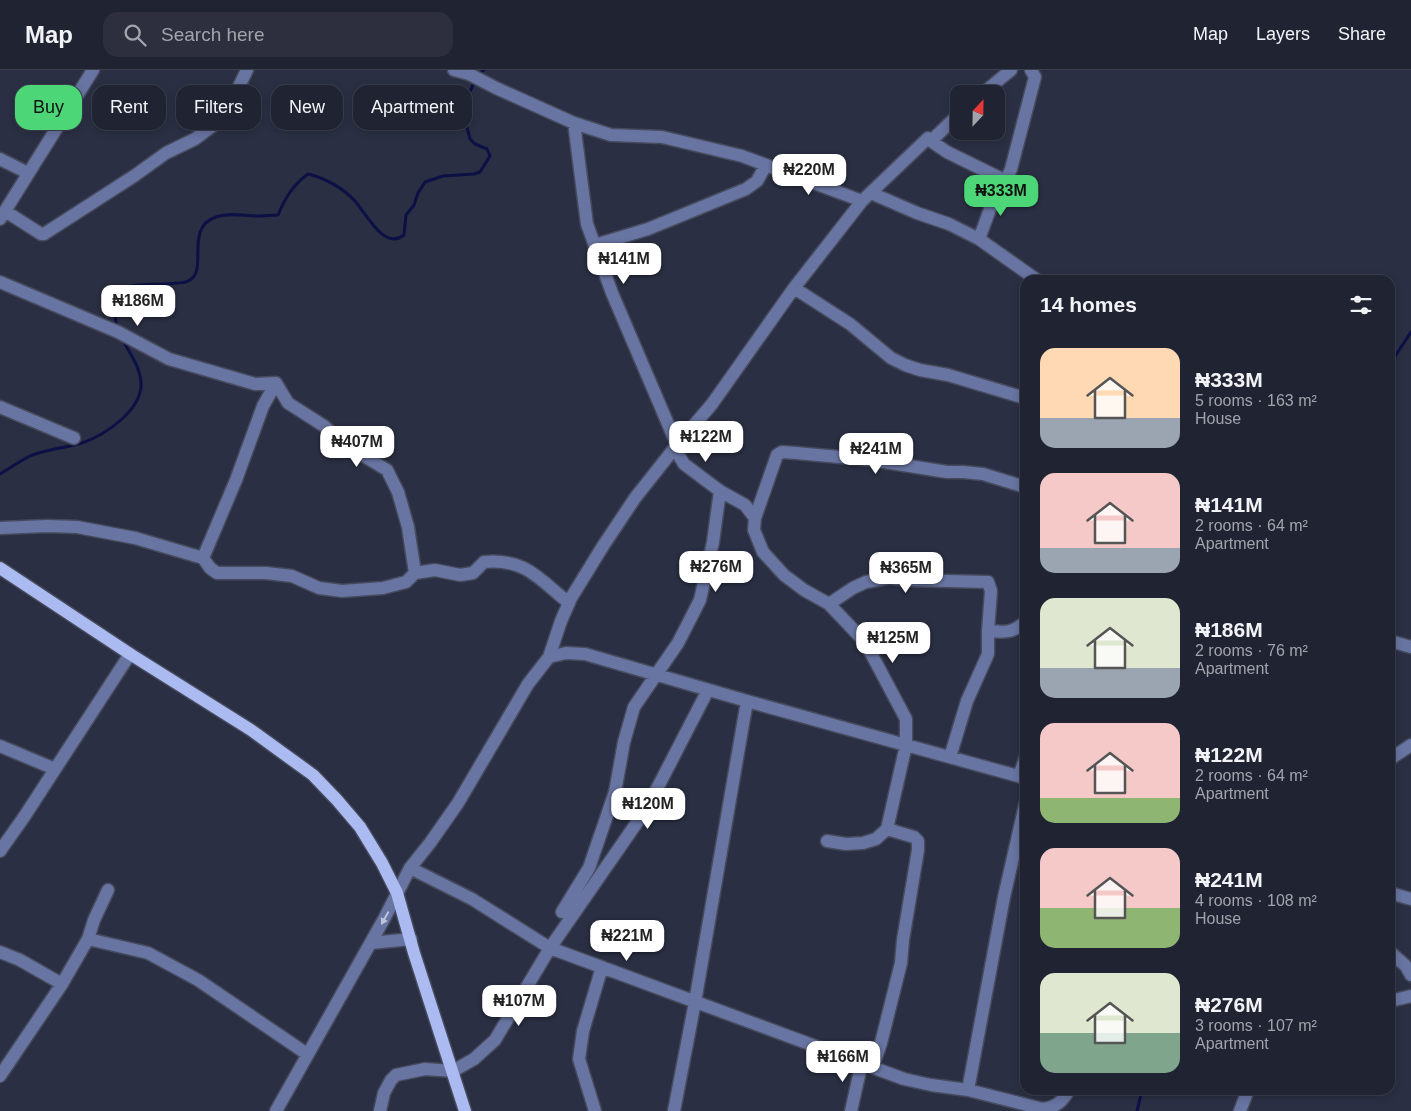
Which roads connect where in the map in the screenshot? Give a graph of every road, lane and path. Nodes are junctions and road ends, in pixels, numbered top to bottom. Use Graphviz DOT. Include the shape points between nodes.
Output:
graph roads {
  1 [pos="93,70"];
  2 [pos="247,70"];
  3 [pos="454,70"];
  4 [pos="1012,70"];
  5 [pos="1031,70"];
  6 [pos="993,85"];
  7 [pos="574,123"];
  8 [pos="950,123"];
  9 [pos="931,142"];
  10 [pos="0,160"];
  11 [pos="766,165"];
  12 [pos="28,173"];
  13 [pos="1006,181"];
  14 [pos="866,197"];
  15 [pos="2,215"];
  16 [pos="978,239"];
  17 [pos="595,245"];
  18 [pos="1030,275"];
  19 [pos="0,282"];
  20 [pos="794,288"];
  21 [pos="276,383"];
  22 [pos="1020,397"];
  23 [pos="0,407"];
  24 [pos="74,438"];
  25 [pos="676,445"];
  26 [pos="1020,485"];
  27 [pos="720,491"];
  28 [pos="755,518"];
  29 [pos="0,528"];
  30 [pos="202,558"];
  31 [pos="0,568"];
  32 [pos="415,573"];
  33 [pos="569,603"];
  34 [pos="829,604"];
  35 [pos="1020,626"];
  36 [pos="988,631"];
  37 [pos="1395,642"];
  38 [pos="1411,647"];
  39 [pos="130,654"];
  40 [pos="549,657"];
  41 [pos="656,674"];
  42 [pos="708,690"];
  43 [pos="747,701"];
  44 [pos="906,745"];
  45 [pos="1411,745"];
  46 [pos="0,746"];
  47 [pos="1395,752"];
  48 [pos="950,756"];
  49 [pos="55,769"];
  50 [pos="1020,776"];
  51 [pos="614,792"];
  52 [pos="647,808"];
  53 [pos="1020,827"];
  54 [pos="887,829"];
  55 [pos="827,842"];
  56 [pos="0,851"];
  57 [pos="410,868"];
  58 [pos="108,890"];
  59 [pos="398,893"];
  60 [pos="1395,895"];
  61 [pos="1411,900"];
  62 [pos="562,912"];
  63 [pos="88,939"];
  64 [pos="411,939"];
  65 [pos="371,942"];
  66 [pos="550,948"];
  67 [pos="0,952"];
  68 [pos="1395,956"];
  69 [pos="602,967"];
  70 [pos="1411,975"];
  71 [pos="62,984"];
  72 [pos="1411,996"];
  73 [pos="1395,1000"];
  74 [pos="695,1002"];
  75 [pos="306,1054"];
  76 [pos="868,1064"];
  77 [pos="1,1070"];
  78 [pos="452,1071"];
  79 [pos="968,1090"];
  80 [pos="1066,1095"];
  81 [pos="1246,1095"];
  82 [pos="1042,1110"];
  83 [pos="276,1111"];
  84 [pos="380,1111"];
  85 [pos="465,1111"];
  86 [pos="595,1111"];
  87 [pos="674,1111"];
  88 [pos="851,1111"];
  89 [pos="1240,1111"];
  1 -- 12 [label="street"];
  2 -- 15 [label="street" via="214,124 44,234"];
  3 -- 7 [label="street"];
  4 -- 6 [label="street"];
  5 -- 13 [label="street" via="1035,77"];
  7 -- 11 [label="street" via="611,135 662,137"];
  7 -- 17 [label="street" via="587,224"];
  8 -- 9 [label="street"];
  9 -- 13 [label="street"];
  9 -- 14 [label="street" via="928,138"];
  10 -- 12 [label="street"];
  11 -- 14 [label="street"];
  11 -- 17 [label="street" via="757,181 746,189 648,229"];
  12 -- 15 [label="street"];
  13 -- 16 [label="street" via="999,186"];
  14 -- 16 [label="street" via="949,224"];
  14 -- 20 [label="street"];
  16 -- 18 [label="street"];
  17 -- 25 [label="street"];
  19 -- 21 [label="street" via="118,332 169,359 255,384"];
  20 -- 22 [label="street" via="905,365"];
  20 -- 25 [label="street" via="712,404"];
  21 -- 30 [label="street" via="263,406 236,480"];
  21 -- 32 [label="street" via="288,403 387,470 406,518"];
  23 -- 24 [label="street"];
  25 -- 27 [label="street" via="684,464"];
  25 -- 33 [label="street" via="602,546"];
  26 -- 28 [label="street" via="983,474 782,452 778,455"];
  27 -- 28 [label="street" via="745,505"];
  27 -- 41 [label="street" via="700,600 678,643"];
  28 -- 34 [label="street" via="754,530 763,552 784,575"];
  29 -- 30 [label="street" via="77,528 135,538"];
  30 -- 32 [label="street" via="218,573 292,576 319,588 342,591 383,588 406,582"];
  31 -- 39 [label="main road"];
  32 -- 33 [label="street" via="434,570 460,575 473,573 484,562 494,561 517,565 538,575"];
  33 -- 40 [label="street"];
  34 -- 36 [label="street" via="866,582 889,578 988,582 991,591"];
  34 -- 44 [label="street" via="865,642 889,685 906,719"];
  35 -- 36 [label="street" via="1008,632"];
  36 -- 48 [label="street" via="988,654 966,701"];
  37 -- 38 [label="street"];
  39 -- 49 [label="street"];
  39 -- 59 [label="main road" via="251,730 313,775 360,827"];
  40 -- 41 [label="street" via="566,653 585,654"];
  40 -- 57 [label="street" via="528,684 458,803"];
  41 -- 42 [label="street"];
  41 -- 51 [label="street" via="634,707"];
  42 -- 43 [label="street"];
  42 -- 52 [label="street"];
  43 -- 44 [label="street"];
  43 -- 74 [label="street"];
  44 -- 48 [label="street"];
  44 -- 54 [label="street"];
  45 -- 47 [label="street"];
  46 -- 49 [label="street"];
  48 -- 50 [label="street"];
  49 -- 56 [label="street"];
  51 -- 52 [label="street"];
  51 -- 62 [label="street" via="589,868"];
  52 -- 66 [label="street"];
  53 -- 79 [label="street"];
  54 -- 55 [label="street" via="876,839 863,844"];
  54 -- 76 [label="street" via="914,837 918,841 918,850 901,963"];
  57 -- 59 [label="street"];
  57 -- 66 [label="street" via="472,899"];
  58 -- 63 [label="street"];
  59 -- 64 [label="main road"];
  59 -- 65 [label="street, one-way"];
  60 -- 61 [label="street"];
  63 -- 71 [label="street"];
  63 -- 75 [label="street" via="148,953 198,980"];
  64 -- 65 [label="street"];
  64 -- 78 [label="main road"];
  65 -- 75 [label="street"];
  66 -- 69 [label="street"];
  66 -- 78 [label="street" via="495,1040 474,1059"];
  67 -- 71 [label="street"];
  68 -- 70 [label="street"];
  69 -- 74 [label="street"];
  69 -- 86 [label="street" via="583,1031 579,1059"];
  71 -- 77 [label="street"];
  72 -- 73 [label="street"];
  74 -- 76 [label="street"];
  74 -- 87 [label="street"];
  75 -- 83 [label="street"];
  76 -- 79 [label="street" via="904,1079"];
  76 -- 88 [label="street"];
  78 -- 84 [label="street" via="425,1069 396,1075 384,1093"];
  78 -- 85 [label="main road"];
  79 -- 82 [label="street"];
  80 -- 82 [label="street" via="1060,1103"];
  81 -- 89 [label="street"];
}
